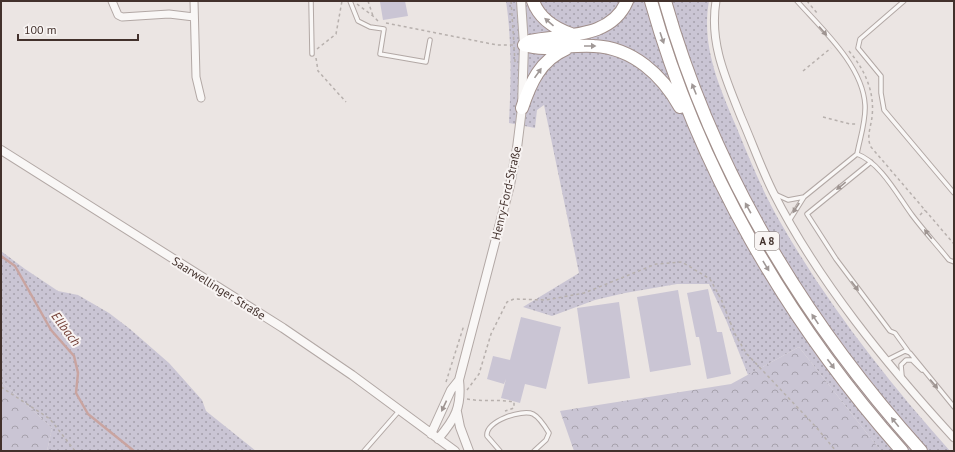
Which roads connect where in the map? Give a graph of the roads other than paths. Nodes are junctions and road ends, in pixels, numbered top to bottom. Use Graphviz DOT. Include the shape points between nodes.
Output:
graph roads {
  1 [pos="112,1"];
  2 [pos="194,1"];
  3 [pos="311,1"];
  4 [pos="350,1"];
  5 [pos="521,1"];
  6 [pos="533,1"];
  7 [pos="628,1"];
  8 [pos="651,1"];
  9 [pos="665,1"];
  10 [pos="716,1"];
  11 [pos="797,1"];
  12 [pos="904,1"];
  13 [pos="194,17"];
  14 [pos="572,34"];
  15 [pos="430,40"];
  16 [pos="519,45"];
  17 [pos="572,47"];
  18 [pos="312,54"];
  19 [pos="201,98"];
  20 [pos="522,108"];
  21 [pos="702,145"];
  22 [pos="1,150"];
  23 [pos="857,154"];
  24 [pos="871,162"];
  25 [pos="954,192"];
  26 [pos="774,194"];
  27 [pos="804,197"];
  28 [pos="789,221"];
  29 [pos="954,262"];
  30 [pos="908,351"];
  31 [pos="886,361"];
  32 [pos="923,370"];
  33 [pos="459,380"];
  34 [pos="903,381"];
  35 [pos="954,407"];
  36 [pos="399,411"];
  37 [pos="457,412"];
  38 [pos="431,434"];
  39 [pos="954,438"];
  40 [pos="438,439"];
  41 [pos="364,451"];
  42 [pos="455,451"];
  43 [pos="469,451"];
  44 [pos="500,451"];
  45 [pos="534,451"];
  46 [pos="902,451"];
  47 [pos="921,451"];
  1 -- 13 [label="street" via="118,15 122,17 169,14"];
  2 -- 13 [label="street"];
  3 -- 18 [label="lane"];
  4 -- 15 [label="lane" via="358,22 384,29 380,54 426,62"];
  5 -- 16 [label="street, Henry-Ford-Straße"];
  14 -- 6 [label="highway, one-way" via="552,25 542,16"];
  7 -- 14 [label="highway" via="615,20 604,27"];
  8 -- 21 [label="highway, A 8 / A 8, one-way" via="680,90"];
  47 -- 9 [label="highway, A 8 / A 8, one-way" via="840,353 761,232 714,137 692,84"];
  10 -- 26 [label="street" via="714,33 720,65"];
  11 -- 23 [label="lane, one-way" via="854,69 865,108"];
  12 -- 25 [label="lane" via="860,39 858,48 881,76 884,110"];
  13 -- 19 [label="street" via="196,77"];
  14 -- 16 [label="highway"];
  16 -- 17 [label="highway"];
  16 -- 20 [label="street, Henry-Ford-Straße"];
  20 -- 17 [label="highway, one-way" via="527,92 548,60 558,52"];
  17 -- 21 [label="highway, one-way" via="608,48 626,53 644,64 671,91"];
  20 -- 33 [label="street, Henry-Ford-Straße" via="510,185"];
  21 -- 46 [label="highway, A 8 / A 8, one-way" via="750,240 808,332 859,400"];
  22 -- 36 [label="street, Saarwellinger Straße" via="283,328"];
  23 -- 24 [label="lane" via="867,157"];
  23 -- 27 [label="lane"];
  29 -- 24 [label="lane, one-way" via="949,260"];
  24 -- 30 [label="lane, one-way" via="807,214 839,264"];
  26 -- 27 [label="lane" via="788,200"];
  26 -- 28 [label="street"];
  27 -- 28 [label="lane, one-way"];
  28 -- 31 [label="street" via="845,306"];
  30 -- 31 [label="lane"];
  30 -- 32 [label="lane"];
  31 -- 34 [label="street"];
  32 -- 34 [label="lane" via="912,360 906,360 901,365"];
  32 -- 35 [label="lane, one-way"];
  33 -- 37 [label="street, Henry-Ford-Straße"];
  33 -- 38 [label="street, Henry-Ford-Straße, one-way" via="451,390"];
  34 -- 39 [label="street"];
  36 -- 38 [label="street, Saarwellinger Straße"];
  36 -- 41 [label="lane"];
  37 -- 40 [label="street, Henry-Ford-Straße"];
  37 -- 43 [label="street"];
  38 -- 40 [label="street, Saarwellinger Straße"];
  40 -- 42 [label="street, Saarwellinger Straße"];
  44 -- 45 [label="lane" via="487,436 488,430 502,418 528,413 536,416 549,433 546,440"];
}
